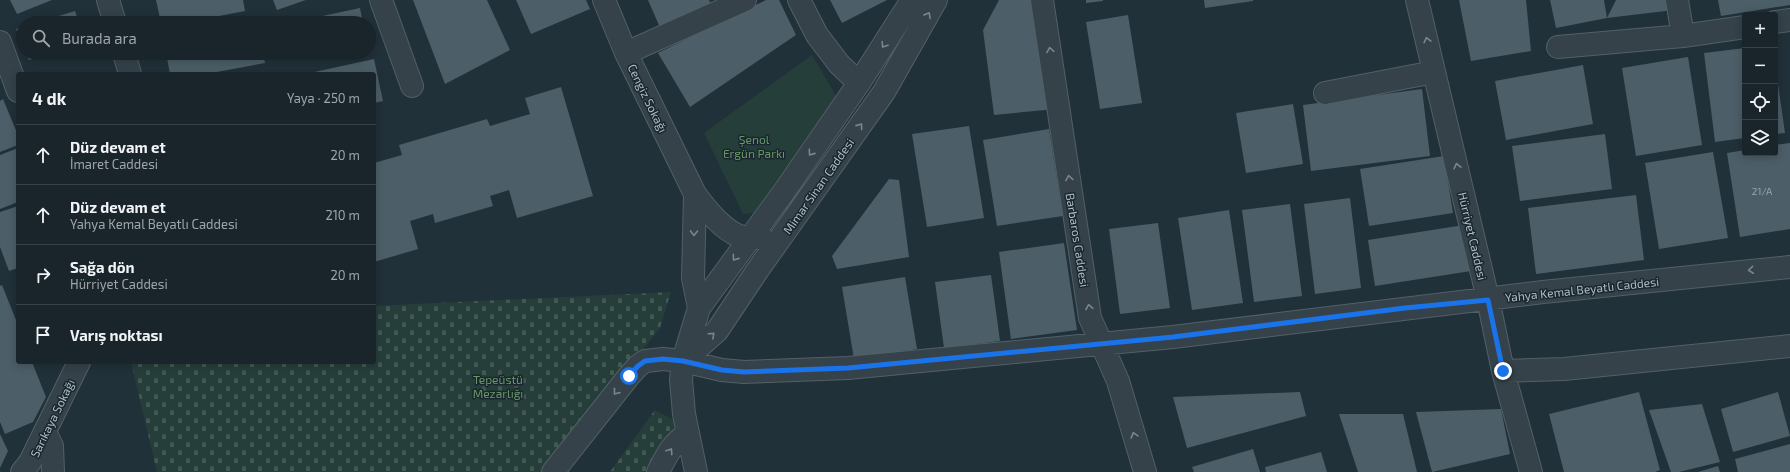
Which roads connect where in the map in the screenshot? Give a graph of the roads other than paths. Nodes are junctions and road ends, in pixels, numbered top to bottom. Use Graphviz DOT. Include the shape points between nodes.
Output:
graph roads {
  1 [pos="108,0"];
  2 [pos="381,0"];
  3 [pos="604,0"];
  4 [pos="745,0"];
  5 [pos="799,0"];
  6 [pos="912,0"];
  7 [pos="936,0"];
  8 [pos="1042,0"];
  9 [pos="1417,0"];
  10 [pos="1677,0"];
  11 [pos="113,16"];
  12 [pos="1790,20"];
  13 [pos="1778,22"];
  14 [pos="1742,27"];
  15 [pos="1683,36"];
  16 [pos="0,42"];
  17 [pos="1558,47"];
  18 [pos="626,53"];
  19 [pos="126,60"];
  20 [pos="129,72"];
  21 [pos="1434,72"];
  22 [pos="859,83"];
  23 [pos="16,86"];
  24 [pos="412,86"];
  25 [pos="1325,93"];
  26 [pos="694,194"];
  27 [pos="791,225"];
  28 [pos="749,238"];
  29 [pos="1790,267"];
  30 [pos="1488,300"];
  31 [pos="699,308"];
  32 [pos="1102,343"];
  33 [pos="1790,346"];
  34 [pos="683,361"];
  35 [pos="78,364"];
  36 [pos="1503,371"];
  37 [pos="45,432"];
  38 [pos="687,434"];
  39 [pos="22,472"];
  40 [pos="53,472"];
  41 [pos="553,472"];
  42 [pos="658,472"];
  43 [pos="696,472"];
  44 [pos="1144,472"];
  45 [pos="1531,472"];
  1 -- 11 [label="street"];
  2 -- 24 [label="street"];
  3 -- 18 [label="street, Cengiz Sokağı"];
  4 -- 18 [label="street"];
  5 -- 22 [label="street" via="817,35 838,64"];
  6 -- 22 [label="street, one-way"];
  27 -- 7 [label="street, Mimar Sinan Caddesi, one-way" via="884,92"];
  32 -- 8 [label="street, Barbaros Caddesi, one-way" via="1090,318"];
  21 -- 9 [label="street, Hürriyet Caddesi, one-way"];
  10 -- 15 [label="street"];
  12 -- 13 [label="street"];
  14 -- 15 [label="street"];
  15 -- 17 [label="street"];
  16 -- 23 [label="street"];
  18 -- 26 [label="street, Cengiz Sokağı"];
  19 -- 20 [label="street"];
  21 -- 25 [label="street"];
  30 -- 21 [label="street, Hürriyet Caddesi, one-way"];
  22 -- 28 [label="street, one-way"];
  26 -- 28 [label="street, Cengiz Sokağı" via="706,210 729,230 741,237"];
  26 -- 31 [label="street, Cengiz Sokağı, one-way" via="693,278"];
  27 -- 28 [label="street" via="780,234 771,237"];
  34 -- 27 [label="street, Mimar Sinan Caddesi, one-way" via="717,331"];
  28 -- 31 [label="street, one-way"];
  29 -- 30 [label="street, Yahya Kemal Beyatlı Caddesi, one-way"];
  30 -- 32 [label="street, Yahya Kemal Beyatlı Caddesi"];
  30 -- 36 [label="street, Hürriyet Caddesi"];
  31 -- 34 [label="street"];
  32 -- 34 [label="street, Yahya Kemal Beyatlı Caddesi" via="848,368 744,372"];
  44 -- 32 [label="street, Barbaros Caddesi, one-way" via="1118,381"];
  33 -- 36 [label="street" via="1564,370"];
  34 -- 38 [label="street" via="681,380"];
  34 -- 41 [label="street, Yahya Kemal Beyatlı Caddesi, one-way" via="663,359 645,361 638,366"];
  35 -- 37 [label="street, Sarıkaya Sokağı"];
  36 -- 45 [label="street, Hürriyet Caddesi"];
  37 -- 39 [label="street, Sarıkaya Sokağı"];
  37 -- 40 [label="street" via="52,446"];
  42 -- 38 [label="street, one-way" via="676,442"];
  38 -- 43 [label="street"];
}
